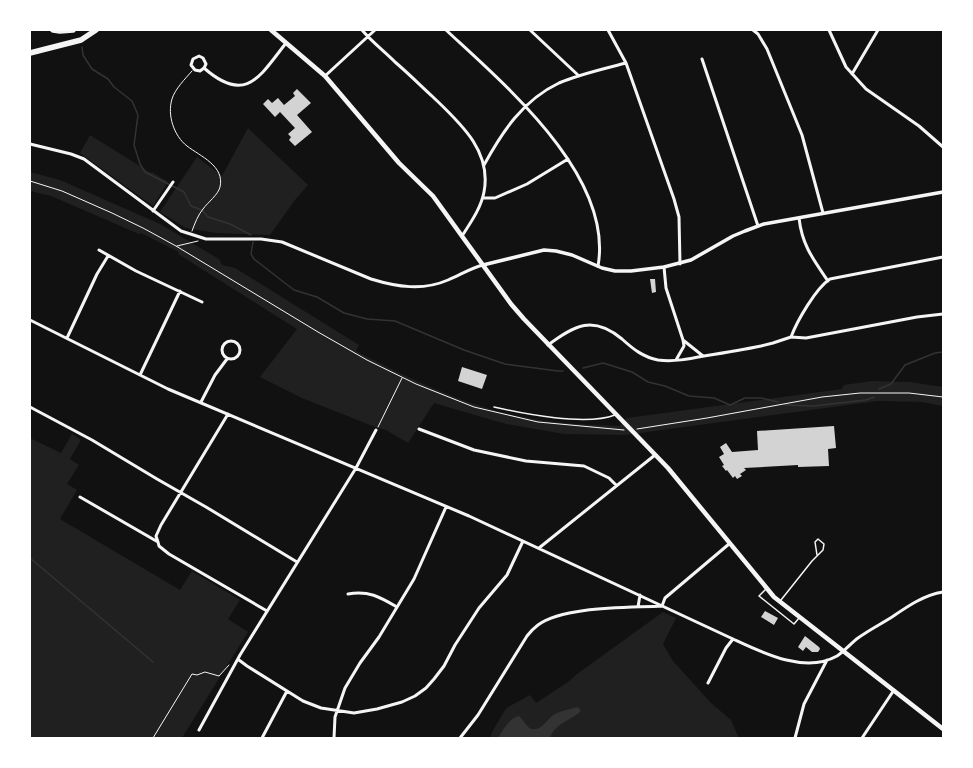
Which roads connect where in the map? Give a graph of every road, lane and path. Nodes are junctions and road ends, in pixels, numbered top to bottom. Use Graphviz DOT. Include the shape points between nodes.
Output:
graph roads {
  1 [pos="53,30"];
  2 [pos="72,30"];
  3 [pos="96,30"];
  4 [pos="271,30"];
  5 [pos="362,30"];
  6 [pos="375,30"];
  7 [pos="446,30"];
  8 [pos="530,30"];
  9 [pos="608,30"];
  10 [pos="753,30"];
  11 [pos="829,30"];
  12 [pos="878,30"];
  13 [pos="368,37"];
  14 [pos="286,43"];
  15 [pos="30,54"];
  16 [pos="702,59"];
  17 [pos="626,63"];
  18 [pos="204,68"];
  19 [pos="194,69"];
  20 [pos="852,74"];
  21 [pos="325,76"];
  22 [pos="579,76"];
  23 [pos="525,107"];
  24 [pos="30,144"];
  25 [pos="943,147"];
  26 [pos="568,159"];
  27 [pos="484,165"];
  28 [pos="30,181"];
  29 [pos="173,182"];
  30 [pos="943,192"];
  31 [pos="483,198"];
  32 [pos="153,211"];
  33 [pos="823,213"];
  34 [pos="799,218"];
  35 [pos="758,226"];
  36 [pos="190,235"];
  37 [pos="462,236"];
  38 [pos="206,239"];
  39 [pos="176,246"];
  40 [pos="99,250"];
  41 [pos="108,256"];
  42 [pos="943,257"];
  43 [pos="483,264"];
  44 [pos="680,264"];
  45 [pos="598,266"];
  46 [pos="664,267"];
  47 [pos="828,281"];
  48 [pos="180,291"];
  49 [pos="202,302"];
  50 [pos="943,314"];
  51 [pos="30,320"];
  52 [pos="791,337"];
  53 [pos="66,338"];
  54 [pos="683,340"];
  55 [pos="548,345"];
  56 [pos="704,356"];
  57 [pos="227,360"];
  58 [pos="676,360"];
  59 [pos="140,375"];
  60 [pos="403,378"];
  61 [pos="943,397"];
  62 [pos="201,402"];
  63 [pos="30,407"];
  64 [pos="494,407"];
  65 [pos="228,414"];
  66 [pos="616,414"];
  67 [pos="419,429"];
  68 [pos="376,430"];
  69 [pos="630,430"];
  70 [pos="655,455"];
  71 [pos="356,468"];
  72 [pos="616,485"];
  73 [pos="181,492"];
  74 [pos="80,497"];
  75 [pos="446,507"];
  76 [pos="523,541"];
  77 [pos="158,542"];
  78 [pos="729,544"];
  79 [pos="539,548"];
  80 [pos="817,555"];
  81 [pos="297,562"];
  82 [pos="766,588"];
  83 [pos="943,592"];
  84 [pos="348,594"];
  85 [pos="640,595"];
  86 [pos="780,602"];
  87 [pos="662,606"];
  88 [pos="397,607"];
  89 [pos="638,607"];
  90 [pos="267,611"];
  91 [pos="799,618"];
  92 [pos="733,640"];
  93 [pos="843,651"];
  94 [pos="239,660"];
  95 [pos="827,660"];
  96 [pos="708,683"];
  97 [pos="894,690"];
  98 [pos="287,691"];
  99 [pos="337,711"];
  100 [pos="943,729"];
  101 [pos="199,730"];
  102 [pos="153,738"];
  103 [pos="262,738"];
  104 [pos="334,738"];
  105 [pos="460,738"];
  106 [pos="795,738"];
  107 [pos="862,738"];
  1 -- 2 [label="highway"];
  3 -- 15 [label="highway" via="81,40"];
  4 -- 14 [label="main road"];
  5 -- 13 [label="street"];
  6 -- 13 [label="street"];
  7 -- 23 [label="street"];
  8 -- 22 [label="street"];
  9 -- 17 [label="street"];
  10 -- 33 [label="street" via="767,49 799,127"];
  11 -- 20 [label="street" via="846,67"];
  12 -- 20 [label="street"];
  13 -- 21 [label="street"];
  13 -- 27 [label="street" via="466,129 477,146"];
  14 -- 18 [label="street" via="261,74 246,84 226,84"];
  14 -- 21 [label="main road"];
  16 -- 35 [label="street"];
  17 -- 22 [label="street"];
  17 -- 44 [label="street" via="679,217"];
  18 -- 19 [label="street" via="198,71"];
  18 -- 19 [label="street" via="205,61 199,56 192,60 191,65"];
  19 -- 36 [label="path" via="172,97 171,119 176,132 186,145 216,168 220,187 202,210"];
  20 -- 25 [label="street" via="866,89 919,126"];
  21 -- 37 [label="main road" via="399,163 433,196"];
  22 -- 23 [label="street" via="558,84"];
  23 -- 26 [label="street"];
  23 -- 27 [label="street" via="502,133"];
  24 -- 32 [label="street" via="84,159"];
  26 -- 31 [label="street" via="523,186 495,198"];
  26 -- 45 [label="street" via="574,167 594,215 599,241"];
  27 -- 31 [label="street"];
  28 -- 39 [label="path" via="112,212"];
  29 -- 32 [label="street"];
  30 -- 33 [label="street"];
  31 -- 37 [label="street"];
  32 -- 36 [label="street" via="180,231"];
  33 -- 34 [label="street"];
  34 -- 35 [label="street"];
  34 -- 47 [label="street" via="805,246"];
  35 -- 44 [label="street" via="739,233"];
  36 -- 38 [label="street"];
  37 -- 43 [label="main road"];
  38 -- 39 [label="path"];
  38 -- 43 [label="street" via="257,239 282,242 371,279 404,286 422,287 437,284"];
  39 -- 60 [label="path" via="318,332"];
  40 -- 41 [label="street"];
  41 -- 48 [label="street"];
  41 -- 53 [label="street"];
  42 -- 47 [label="street"];
  43 -- 45 [label="street" via="544,250 572,255"];
  43 -- 55 [label="main road" via="511,304"];
  44 -- 46 [label="street"];
  45 -- 46 [label="street" via="630,271"];
  46 -- 54 [label="street" via="666,288"];
  47 -- 52 [label="street" via="796,323"];
  48 -- 49 [label="street"];
  48 -- 59 [label="street"];
  50 -- 52 [label="street" via="917,316 806,338"];
  51 -- 53 [label="street"];
  52 -- 56 [label="street" via="773,344"];
  53 -- 59 [label="street"];
  54 -- 56 [label="street"];
  54 -- 58 [label="street" via="684,346"];
  55 -- 58 [label="street" via="567,331 592,325 611,331 639,354 658,360"];
  55 -- 66 [label="main road"];
  56 -- 58 [label="street"];
  57 -- 57 [label="street" via="236,358 240,353 237,342 231,341 223,346 223,355"];
  57 -- 62 [label="street" via="215,375"];
  59 -- 62 [label="street"];
  60 -- 68 [label="path"];
  60 -- 69 [label="path" via="474,407 531,420"];
  61 -- 69 [label="path" via="909,393 860,393 822,397"];
  62 -- 65 [label="street"];
  63 -- 73 [label="street"];
  64 -- 66 [label="lane" via="574,420"];
  65 -- 71 [label="street"];
  65 -- 73 [label="street"];
  66 -- 69 [label="main road"];
  67 -- 72 [label="street" via="474,450 526,460 584,466 609,478"];
  68 -- 71 [label="street"];
  69 -- 70 [label="main road"];
  70 -- 72 [label="street"];
  70 -- 78 [label="main road"];
  71 -- 75 [label="street"];
  71 -- 81 [label="street"];
  72 -- 79 [label="street"];
  73 -- 77 [label="street" via="161,525 156,536"];
  73 -- 81 [label="street"];
  74 -- 77 [label="street"];
  75 -- 76 [label="street"];
  75 -- 88 [label="street" via="414,578"];
  76 -- 79 [label="street"];
  76 -- 99 [label="street" via="507,575 479,608 443,667 426,688 402,702 377,709"];
  77 -- 90 [label="street" via="169,554"];
  78 -- 82 [label="main road"];
  78 -- 87 [label="street" via="665,598"];
  79 -- 85 [label="street"];
  80 -- 80 [label="lane" via="823,550 824,544 818,539 815,542"];
  80 -- 86 [label="lane"];
  81 -- 90 [label="street"];
  82 -- 86 [label="main road"];
  82 -- 91 [label="lane" via="759,596 794,624"];
  83 -- 93 [label="street" via="934,593 908,606"];
  84 -- 88 [label="street" via="368,593"];
  85 -- 87 [label="street"];
  85 -- 89 [label="street"];
  86 -- 91 [label="main road"];
  87 -- 89 [label="street"];
  87 -- 92 [label="street"];
  88 -- 99 [label="street" via="373,647 352,675 341,696"];
  89 -- 105 [label="street" via="581,611 558,616 537,626 526,636 475,720"];
  90 -- 94 [label="street"];
  91 -- 93 [label="main road"];
  92 -- 95 [label="street" via="757,651 799,662"];
  92 -- 96 [label="street" via="726,648"];
  93 -- 95 [label="street"];
  93 -- 97 [label="main road"];
  94 -- 98 [label="street"];
  94 -- 101 [label="street"];
  94 -- 102 [label="path" via="234,659 218,676 205,672 192,674"];
  95 -- 106 [label="street" via="804,704"];
  97 -- 100 [label="main road"];
  97 -- 107 [label="street"];
  98 -- 99 [label="street" via="320,708"];
  98 -- 103 [label="street"];
  99 -- 104 [label="street"];
}
